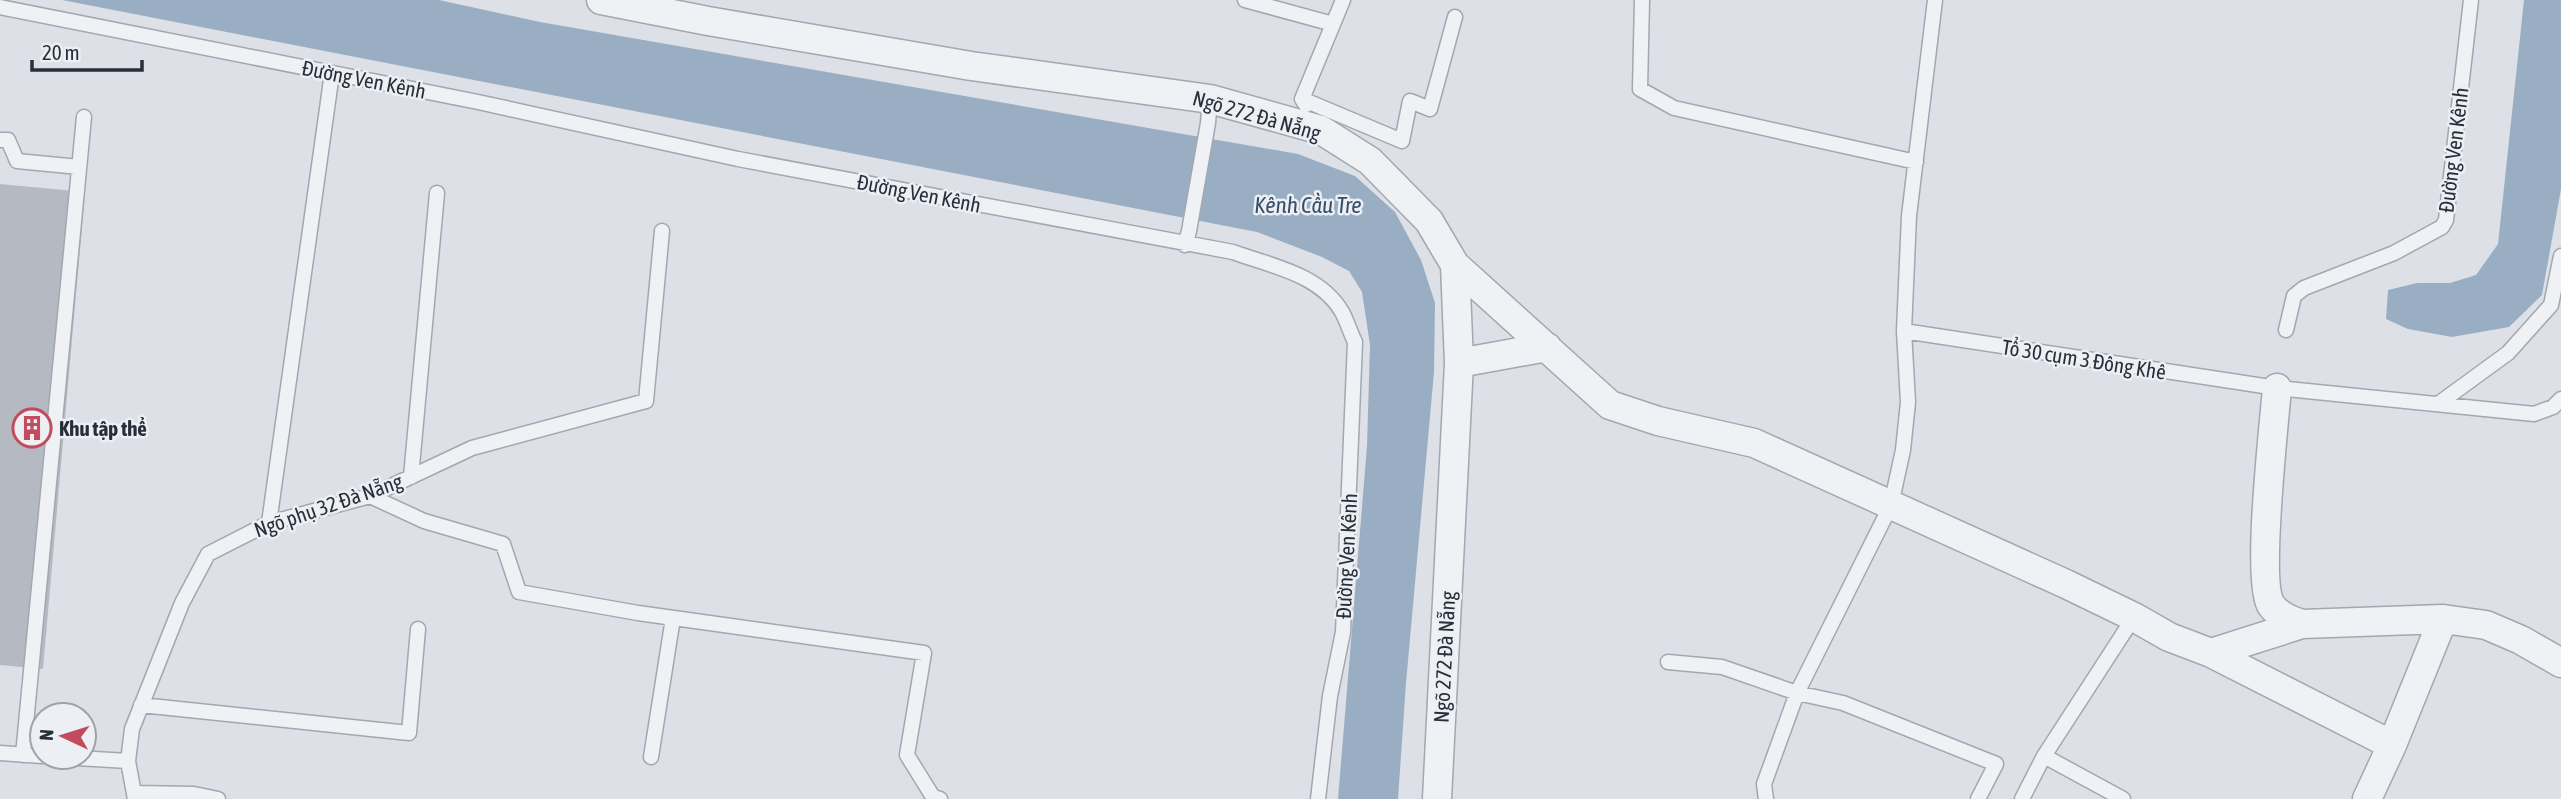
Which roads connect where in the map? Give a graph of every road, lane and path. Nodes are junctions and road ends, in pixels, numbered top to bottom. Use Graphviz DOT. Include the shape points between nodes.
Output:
graph roads {
  1 [pos="601,0"];
  2 [pos="1245,0"];
  3 [pos="1343,0"];
  4 [pos="1642,0"];
  5 [pos="1935,0"];
  6 [pos="2471,0"];
  7 [pos="0,7"];
  8 [pos="1455,17"];
  9 [pos="1333,23"];
  10 [pos="332,73"];
  11 [pos="1302,99"];
  12 [pos="1209,111"];
  13 [pos="84,117"];
  14 [pos="1321,130"];
  15 [pos="0,140"];
  16 [pos="1916,162"];
  17 [pos="79,167"];
  18 [pos="437,193"];
  19 [pos="662,231"];
  20 [pos="1187,238"];
  21 [pos="2561,256"];
  22 [pos="1455,265"];
  23 [pos="2286,330"];
  24 [pos="1904,331"];
  25 [pos="1547,347"];
  26 [pos="1459,363"];
  27 [pos="2277,388"];
  28 [pos="2561,398"];
  29 [pos="2438,404"];
  30 [pos="411,477"];
  31 [pos="370,496"];
  32 [pos="1891,505"];
  33 [pos="269,523"];
  34 [pos="2134,617"];
  35 [pos="673,618"];
  36 [pos="2443,619"];
  37 [pos="2302,624"];
  38 [pos="418,629"];
  39 [pos="2211,653"];
  40 [pos="1668,662"];
  41 [pos="2561,663"];
  42 [pos="1797,693"];
  43 [pos="141,705"];
  44 [pos="2392,745"];
  45 [pos="0,753"];
  46 [pos="23,755"];
  47 [pos="28,755"];
  48 [pos="2045,756"];
  49 [pos="651,757"];
  50 [pos="98,759"];
  51 [pos="128,761"];
  52 [pos="135,796"];
  53 [pos="218,799"];
  54 [pos="940,799"];
  55 [pos="1318,799"];
  56 [pos="1437,799"];
  57 [pos="1766,799"];
  58 [pos="1978,799"];
  59 [pos="2022,799"];
  60 [pos="2123,799"];
  61 [pos="2367,799"];
  1 -- 12 [label="street, Ngõ 272 Đà Nẵng"];
  2 -- 9 [label="lane"];
  3 -- 9 [label="lane"];
  4 -- 16 [label="lane" via="1640,89 1674,108"];
  5 -- 16 [label="lane"];
  6 -- 23 [label="lane, Đường Ven Kênh" via="2446,220 2442,227 2394,253 2304,288 2294,296"];
  7 -- 10 [label="lane, Đường Ven Kênh"];
  8 -- 11 [label="lane" via="1430,109 1410,100 1402,141"];
  9 -- 11 [label="lane"];
  10 -- 20 [label="lane, Đường Ven Kênh" via="737,159"];
  10 -- 33 [label="lane"];
  11 -- 14 [label="lane"];
  12 -- 14 [label="street, Ngõ 272 Đà Nẵng"];
  12 -- 20 [label="lane"];
  13 -- 17 [label="lane"];
  14 -- 22 [label="street, Ngõ 272 Đà Nẵng" via="1370,161 1421,212"];
  15 -- 17 [label="lane" via="8,140 17,161"];
  16 -- 24 [label="lane"];
  17 -- 46 [label="lane"];
  18 -- 30 [label="lane"];
  19 -- 30 [label="lane, Ngõ phụ 32 Đà Nẵng" via="646,401 472,448"];
  20 -- 55 [label="lane, Đường Ven Kênh" via="1310,280 1342,312 1354,342 1343,632"];
  21 -- 29 [label="lane" via="2551,305 2508,353"];
  22 -- 25 [label="street"];
  22 -- 26 [label="street, Ngõ 272 Đà Nẵng"];
  24 -- 27 [label="lane, Tổ 30 cụm 3 Đông Khê"];
  24 -- 32 [label="lane" via="1908,402"];
  25 -- 26 [label="street"];
  25 -- 32 [label="street" via="1610,405 1754,443"];
  26 -- 56 [label="street, Ngõ 272 Đà Nẵng"];
  27 -- 29 [label="lane, Tổ 30 cụm 3 Đông Khê"];
  27 -- 37 [label="street" via="2263,571 2270,603 2284,618"];
  28 -- 29 [label="lane, Tổ 30 cụm 3 Đông Khê" via="2553,407 2534,414"];
  30 -- 31 [label="lane, Ngõ phụ 32 Đà Nẵng"];
  31 -- 33 [label="lane, Ngõ phụ 32 Đà Nẵng"];
  31 -- 35 [label="lane" via="424,521 503,544 519,593"];
  32 -- 34 [label="street"];
  32 -- 42 [label="lane"];
  33 -- 43 [label="lane, Ngõ phụ 32 Đà Nẵng" via="208,554 182,603"];
  34 -- 39 [label="street"];
  34 -- 48 [label="lane"];
  35 -- 49 [label="lane"];
  35 -- 54 [label="lane" via="923,653 907,755 933,797"];
  36 -- 37 [label="street"];
  36 -- 41 [label="street" via="2486,625"];
  36 -- 44 [label="street"];
  37 -- 39 [label="street"];
  38 -- 43 [label="lane" via="409,733"];
  39 -- 44 [label="street"];
  40 -- 42 [label="lane" via="1722,667"];
  42 -- 57 [label="lane" via="1763,784"];
  42 -- 58 [label="lane" via="1843,703 1996,764"];
  43 -- 51 [label="lane, Ngõ phụ 32 Đà Nẵng"];
  44 -- 61 [label="street"];
  45 -- 46 [label="lane"];
  46 -- 47 [label="lane"];
  48 -- 59 [label="lane"];
  48 -- 60 [label="lane"];
  50 -- 51 [label="lane"];
  51 -- 52 [label="lane"];
  52 -- 53 [label="lane" via="194,794"];
}
